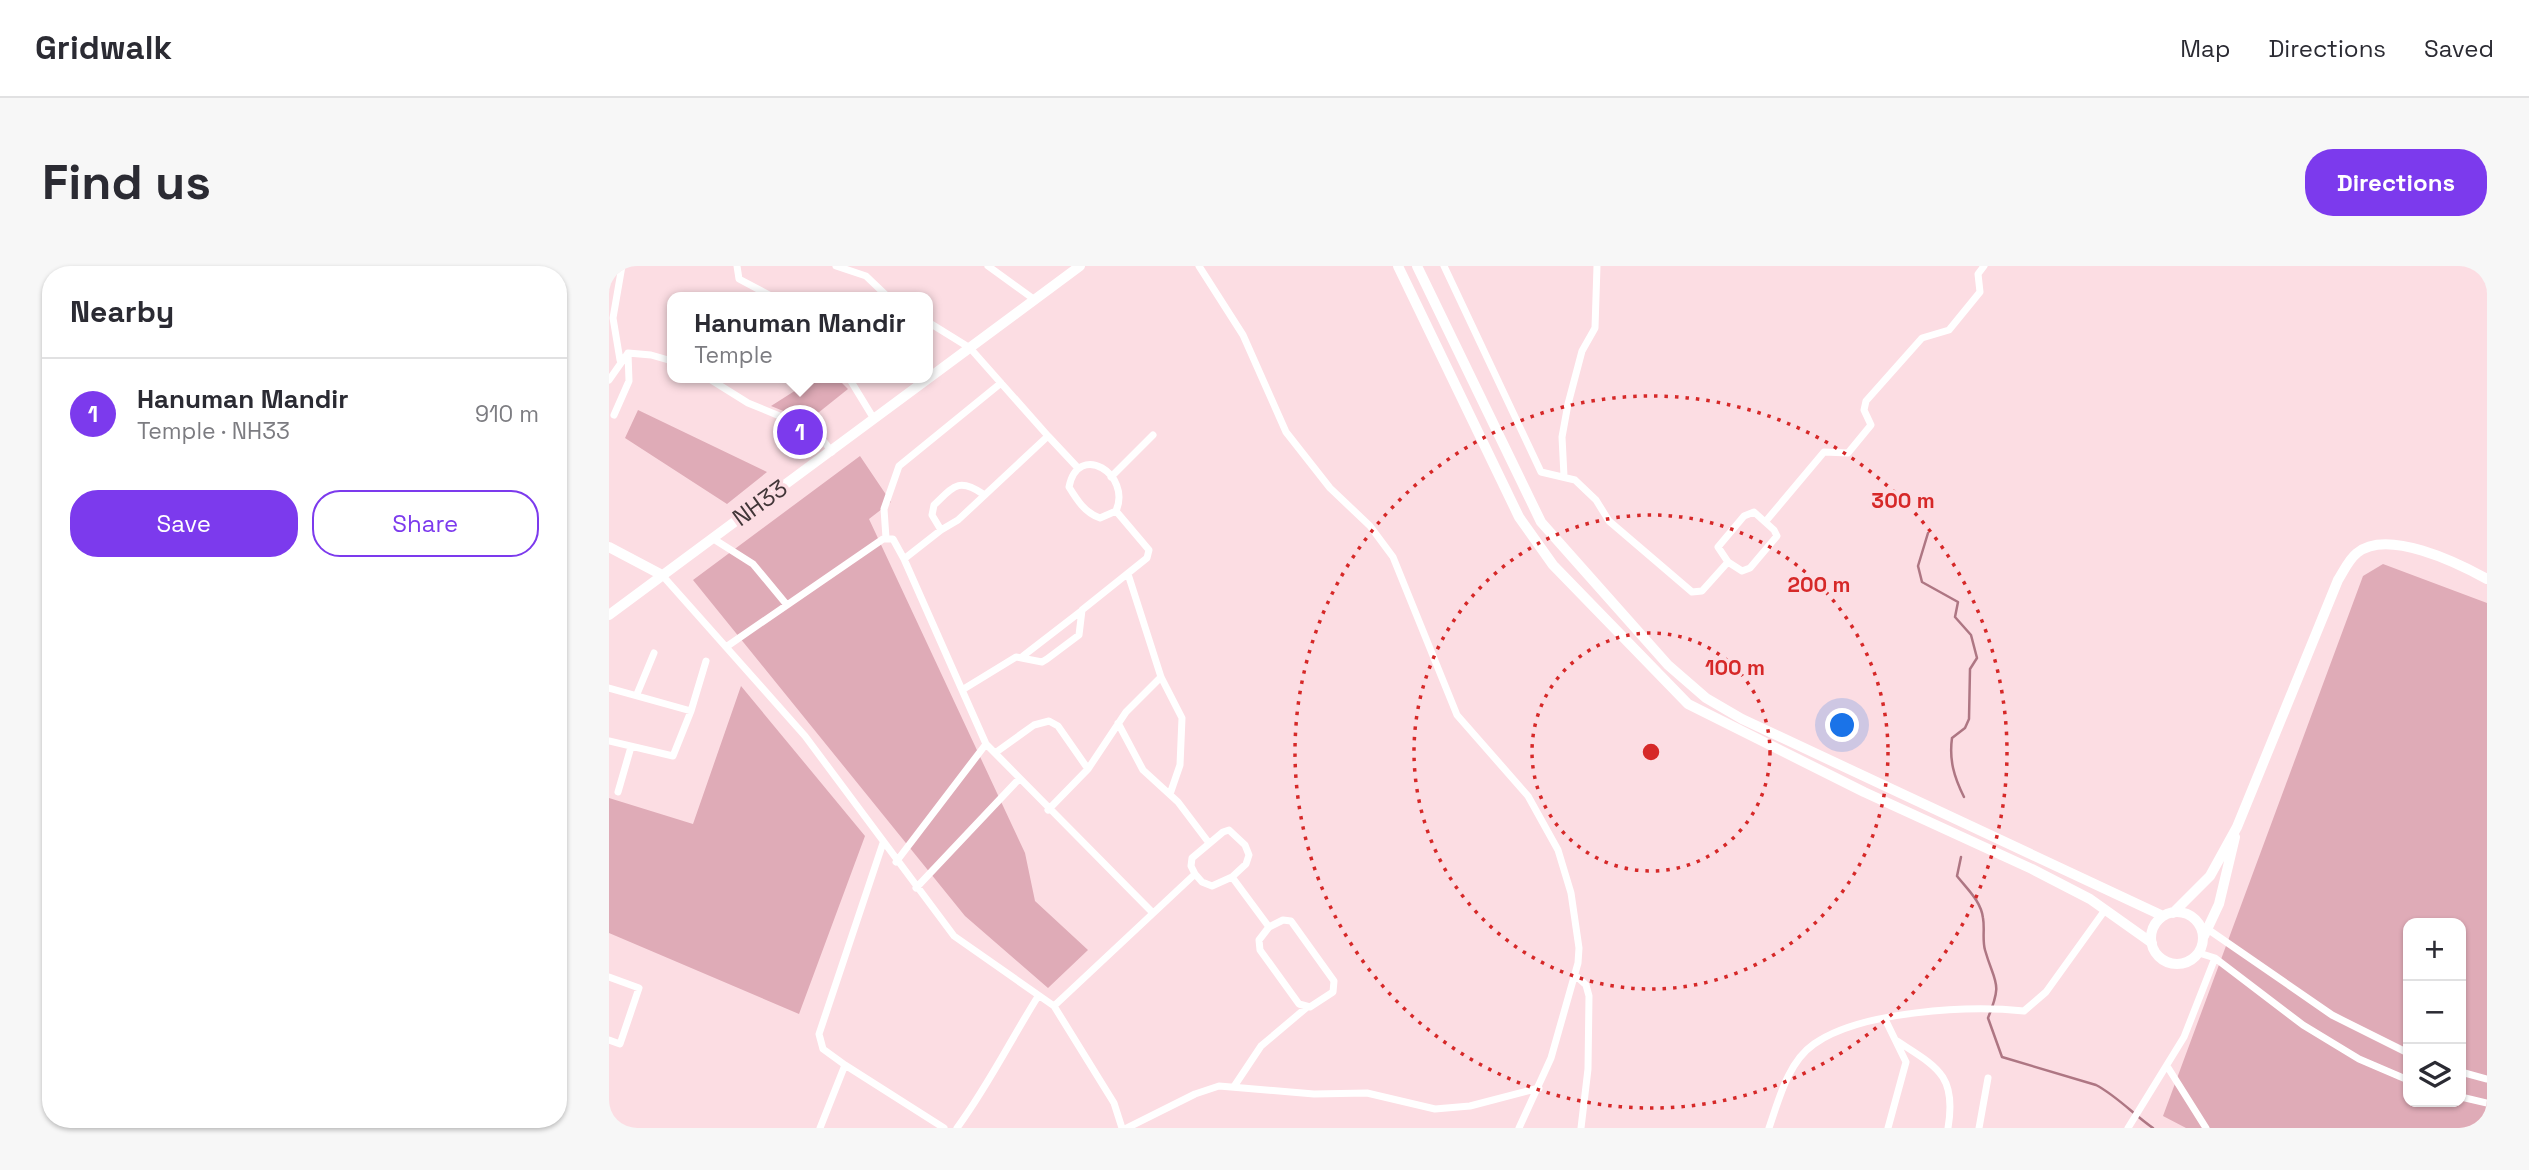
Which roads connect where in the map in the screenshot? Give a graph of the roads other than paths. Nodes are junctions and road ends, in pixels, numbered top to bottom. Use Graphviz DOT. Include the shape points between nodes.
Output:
graph roads {
  1 [pos="622,266"];
  2 [pos="737,266"];
  3 [pos="836,266"];
  4 [pos="988,266"];
  5 [pos="1080,266"];
  6 [pos="1199,266"];
  7 [pos="1398,266"];
  8 [pos="1417,266"];
  9 [pos="1444,266"];
  10 [pos="1597,266"];
  11 [pos="1984,266"];
  12 [pos="764,292"];
  13 [pos="883,292"];
  14 [pos="612,299"];
  15 [pos="1035,300"];
  16 [pos="933,325"];
  17 [pos="970,348"];
  18 [pos="628,354"];
  19 [pos="620,360"];
  20 [pos="667,360"];
  21 [pos="933,375"];
  22 [pos="609,380"];
  23 [pos="716,383"];
  24 [pos="852,383"];
  25 [pos="923,383"];
  26 [pos="1001,383"];
  27 [pos="614,415"];
  28 [pos="874,419"];
  29 [pos="1153,435"];
  30 [pos="1048,436"];
  31 [pos="832,452"];
  32 [pos="1078,468"];
  33 [pos="1564,476"];
  34 [pos="1111,477"];
  35 [pos="983,494"];
  36 [pos="1116,511"];
  37 [pos="1766,521"];
  38 [pos="941,530"];
  39 [pos="712,538"];
  40 [pos="886,538"];
  41 [pos="609,547"];
  42 [pos="904,559"];
  43 [pos="1728,562"];
  44 [pos="1128,574"];
  45 [pos="662,575"];
  46 [pos="2487,579"];
  47 [pos="787,605"];
  48 [pos="1080,612"];
  49 [pos="609,615"];
  50 [pos="726,648"];
  51 [pos="654,653"];
  52 [pos="1023,656"];
  53 [pos="706,662"];
  54 [pos="1161,677"];
  55 [pos="609,688"];
  56 [pos="962,690"];
  57 [pos="637,694"];
  58 [pos="691,711"];
  59 [pos="1118,723"];
  60 [pos="609,741"];
  61 [pos="986,744"];
  62 [pos="631,747"];
  63 [pos="995,753"];
  64 [pos="1088,769"];
  65 [pos="1019,779"];
  66 [pos="618,792"];
  67 [pos="1170,794"];
  68 [pos="1048,810"];
  69 [pos="2237,827"];
  70 [pos="883,843"];
  71 [pos="1209,843"];
  72 [pos="896,862"];
  73 [pos="1195,874"];
  74 [pos="1232,877"];
  75 [pos="916,888"];
  76 [pos="2105,910"];
  77 [pos="1152,912"];
  78 [pos="2168,915"];
  79 [pos="1269,927"];
  80 [pos="2206,928"];
  81 [pos="2152,943"];
  82 [pos="2201,948"];
  83 [pos="2215,958"];
  84 [pos="1575,975"];
  85 [pos="609,977"];
  86 [pos="1037,998"];
  87 [pos="1053,1006"];
  88 [pos="1306,1008"];
  89 [pos="1885,1019"];
  90 [pos="609,1040"];
  91 [pos="1896,1040"];
  92 [pos="2403,1050"];
  93 [pos="845,1065"];
  94 [pos="2167,1066"];
  95 [pos="2466,1073"];
  96 [pos="2403,1078"];
  97 [pos="1988,1079"];
  98 [pos="2487,1079"];
  99 [pos="1235,1085"];
  100 [pos="1539,1088"];
  101 [pos="2466,1098"];
  102 [pos="2487,1103"];
  103 [pos="820,1128"];
  104 [pos="944,1128"];
  105 [pos="957,1128"];
  106 [pos="1124,1128"];
  107 [pos="1519,1128"];
  108 [pos="1581,1128"];
  109 [pos="1769,1128"];
  110 [pos="1888,1128"];
  111 [pos="1948,1128"];
  112 [pos="1979,1128"];
  113 [pos="2128,1128"];
  114 [pos="2206,1128"];
  1 -- 14 [label="street"];
  2 -- 12 [label="street" via="739,279"];
  3 -- 13 [label="street" via="866,276"];
  4 -- 15 [label="street"];
  5 -- 15 [label="main road, NH33"];
  6 -- 84 [label="street" via="1243,335 1286,432 1330,488 1387,546 1457,715 1528,796 1558,850 1579,948"];
  7 -- 76 [label="main road" via="1519,517 1553,565 1688,704 2032,869"];
  8 -- 78 [label="main road" via="1541,522 1668,665 1706,698 1742,719"];
  9 -- 33 [label="street" via="1538,469 1546,476"];
  10 -- 33 [label="street" via="1595,328 1582,351 1562,437"];
  11 -- 37 [label="street" via="1978,274 1980,292 1952,328 1922,338 1866,401 1864,410 1871,425 1848,453 1824,452"];
  14 -- 19 [label="street"];
  15 -- 17 [label="main road, NH33"];
  16 -- 17 [label="street"];
  17 -- 21 [label="main road, NH33"];
  17 -- 26 [label="street"];
  18 -- 19 [label="street"];
  18 -- 20 [label="street"];
  18 -- 27 [label="street" via="629,381"];
  19 -- 22 [label="street"];
  23 -- 31 [label="street" via="748,403 816,431"];
  24 -- 28 [label="street"];
  25 -- 28 [label="main road, NH33"];
  26 -- 30 [label="street"];
  26 -- 40 [label="street" via="899,466 884,509"];
  28 -- 31 [label="main road, NH33"];
  29 -- 34 [label="street"];
  30 -- 32 [label="street"];
  30 -- 35 [label="street"];
  31 -- 39 [label="main road, NH33"];
  32 -- 34 [label="street" via="1090,463"];
  32 -- 36 [label="street" via="1069,487 1078,502 1100,518"];
  33 -- 43 [label="street" via="1575,480 1609,521 1692,592 1702,591"];
  34 -- 36 [label="street" via="1121,489"];
  35 -- 38 [label="street" via="966,514"];
  35 -- 38 [label="street" via="964,484 945,494 931,512"];
  36 -- 44 [label="street" via="1149,550 1147,558"];
  37 -- 43 [label="street" via="1754,512 1744,516 1718,547"];
  37 -- 43 [label="street" via="1777,536 1758,559 1742,571"];
  38 -- 42 [label="street"];
  39 -- 45 [label="main road, NH33"];
  39 -- 47 [label="street" via="753,564"];
  40 -- 42 [label="street" via="893,539"];
  40 -- 47 [label="street"];
  41 -- 45 [label="main road"];
  42 -- 56 [label="street"];
  44 -- 48 [label="street"];
  44 -- 54 [label="street"];
  45 -- 49 [label="main road, NH33"];
  45 -- 50 [label="street"];
  46 -- 69 [label="main road" via="2461,565 2397,544 2357,552 2337,580"];
  47 -- 50 [label="street"];
  48 -- 52 [label="street"];
  48 -- 52 [label="street" via="1081,631 1074,639 1042,662"];
  50 -- 70 [label="street" via="805,736"];
  51 -- 57 [label="street"];
  52 -- 56 [label="street"];
  53 -- 58 [label="street"];
  54 -- 59 [label="street"];
  54 -- 67 [label="street" via="1184,724 1180,765"];
  55 -- 57 [label="street"];
  56 -- 61 [label="street"];
  57 -- 58 [label="street"];
  58 -- 62 [label="street" via="673,756"];
  59 -- 64 [label="street"];
  59 -- 67 [label="street" via="1143,770"];
  60 -- 62 [label="street"];
  61 -- 63 [label="street"];
  61 -- 72 [label="street"];
  62 -- 66 [label="street"];
  63 -- 64 [label="street" via="1034,725 1049,721 1058,726"];
  63 -- 65 [label="street"];
  64 -- 68 [label="street"];
  65 -- 68 [label="street"];
  65 -- 75 [label="street"];
  67 -- 71 [label="street"];
  68 -- 77 [label="street"];
  69 -- 78 [label="main road" via="2210,876"];
  69 -- 80 [label="main road" via="2218,904"];
  70 -- 72 [label="street"];
  70 -- 93 [label="street" via="819,1034 823,1049"];
  71 -- 73 [label="street" via="1191,860"];
  71 -- 74 [label="street" via="1229,830 1245,845 1248,861"];
  72 -- 75 [label="street"];
  73 -- 74 [label="street" via="1212,886"];
  73 -- 77 [label="street"];
  74 -- 79 [label="street"];
  75 -- 86 [label="street" via="954,936"];
  76 -- 81 [label="main road"];
  76 -- 89 [label="street" via="2046,992 2024,1011 1977,1009"];
  77 -- 87 [label="street"];
  78 -- 81 [label="main road" via="2152,933"];
  78 -- 82 [label="main road" via="2185,914 2196,920 2203,931"];
  79 -- 88 [label="street" via="1259,940 1261,950 1295,1001"];
  79 -- 88 [label="street" via="1291,921 1333,981 1333,992"];
  80 -- 82 [label="main road"];
  80 -- 92 [label="street" via="2332,1015"];
  81 -- 82 [label="main road" via="2162,960 2172,964 2192,960"];
  82 -- 83 [label="street"];
  83 -- 94 [label="street"];
  83 -- 96 [label="street" via="2302,1024 2358,1059"];
  84 -- 100 [label="street"];
  84 -- 108 [label="street" via="1586,985 1588,996 1588,1069"];
  85 -- 90 [label="street" via="639,988 620,1044"];
  86 -- 87 [label="street"];
  86 -- 105 [label="street" via="987,1087"];
  87 -- 106 [label="street" via="1114,1103"];
  88 -- 99 [label="street" via="1261,1046"];
  89 -- 91 [label="street"];
  89 -- 109 [label="street" via="1860,1024 1814,1044 1785,1083"];
  91 -- 110 [label="street" via="1906,1062"];
  91 -- 111 [label="street" via="1944,1076 1951,1102"];
  93 -- 103 [label="street"];
  93 -- 104 [label="street"];
  94 -- 113 [label="street"];
  94 -- 114 [label="street"];
  95 -- 98 [label="street"];
  97 -- 112 [label="street"];
  99 -- 100 [label="street" via="1314,1094 1367,1093 1435,1109 1470,1106"];
  99 -- 106 [label="street" via="1203,1090"];
  100 -- 107 [label="street"];
  101 -- 102 [label="street"];
}
